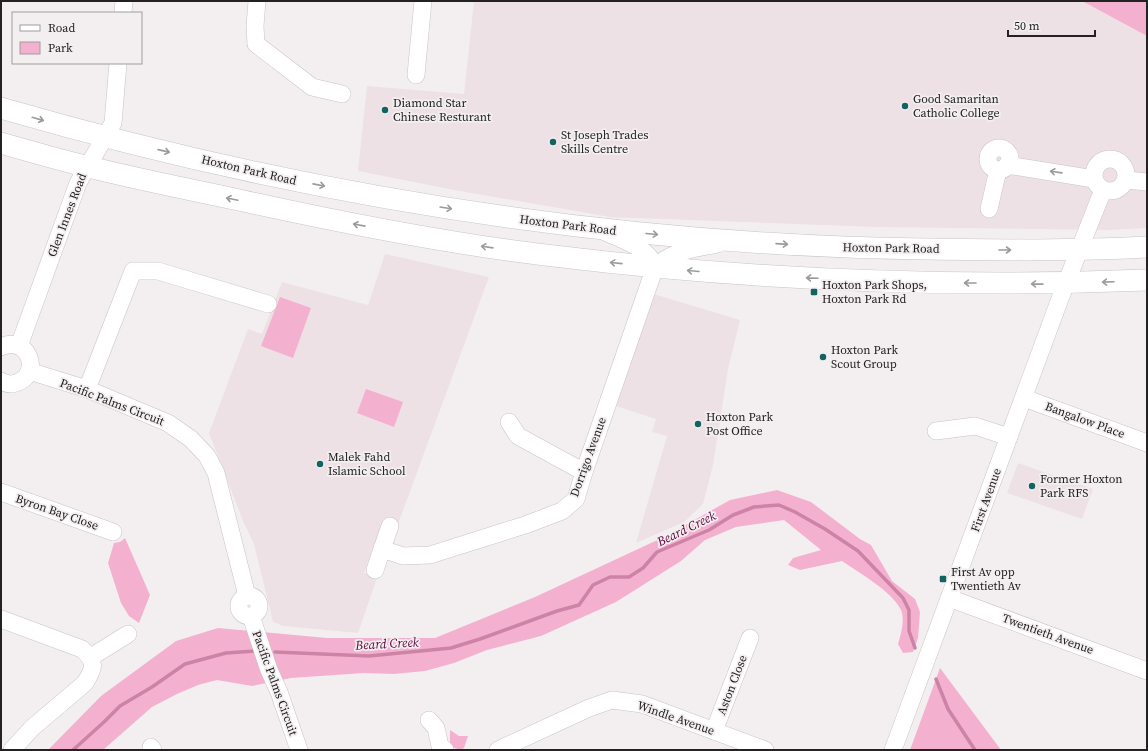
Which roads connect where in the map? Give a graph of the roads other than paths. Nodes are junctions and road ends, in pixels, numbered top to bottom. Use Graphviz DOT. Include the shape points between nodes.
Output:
graph roads {
  1 [pos="124,1"];
  2 [pos="257,1"];
  3 [pos="423,1"];
  4 [pos="123,12"];
  5 [pos="118,64"];
  6 [pos="416,75"];
  7 [pos="342,94"];
  8 [pos="1,108"];
  9 [pos="105,138"];
  10 [pos="1,143"];
  11 [pos="87,167"];
  12 [pos="1147,172"];
  13 [pos="1126,176"];
  14 [pos="1147,182"];
  15 [pos="1099,184"];
  16 [pos="989,209"];
  17 [pos="600,229"];
  18 [pos="737,241"];
  19 [pos="1147,246"];
  20 [pos="1080,249"];
  21 [pos="655,267"];
  22 [pos="1147,280"];
  23 [pos="1066,283"];
  24 [pos="268,304"];
  25 [pos="19,346"];
  26 [pos="1,347"];
  27 [pos="29,371"];
  28 [pos="2,385"];
  29 [pos="87,389"];
  30 [pos="1024,398"];
  31 [pos="509,422"];
  32 [pos="936,431"];
  33 [pos="1009,437"];
  34 [pos="1147,443"];
  35 [pos="584,472"];
  36 [pos="1,492"];
  37 [pos="390,526"];
  38 [pos="113,532"];
  39 [pos="382,550"];
  40 [pos="375,570"];
  41 [pos="949,598"];
  42 [pos="1,619"];
  43 [pos="128,634"];
  44 [pos="750,638"];
  45 [pos="91,657"];
  46 [pos="1147,671"];
  47 [pos="429,720"];
  48 [pos="714,731"];
  49 [pos="12,750"];
  50 [pos="299,750"];
  51 [pos="444,750"];
  52 [pos="498,750"];
  53 [pos="765,750"];
  54 [pos="893,750"];
  1 -- 4 [label="street"];
  2 -- 7 [label="street" via="256,44 312,87"];
  3 -- 6 [label="street"];
  5 -- 9 [label="street, Glen Innes Road" via="113,123"];
  8 -- 9 [label="main road, Hoxton Park Road, one-way"];
  9 -- 11 [label="street, Glen Innes Road"];
  9 -- 17 [label="main road, Hoxton Park Road, one-way" via="344,190 448,208"];
  10 -- 11 [label="main road"];
  21 -- 11 [label="main road, one-way" via="448,242 300,214"];
  11 -- 25 [label="street, Glen Innes Road" via="78,183"];
  12 -- 13 [label="street"];
  13 -- 14 [label="street"];
  13 -- 15 [label="street" via="1123,185 1114,191"];
  13 -- 15 [label="street" via="1123,165 1117,160 1103,161 1094,172"];
  15 -- 16 [label="street, one-way" via="1003,168"];
  15 -- 20 [label="street, First Avenue"];
  17 -- 18 [label="main road, Hoxton Park Road, one-way"];
  17 -- 21 [label="street" via="645,252"];
  18 -- 20 [label="main road, Hoxton Park Road, one-way" via="872,249"];
  18 -- 21 [label="street" via="673,254"];
  19 -- 20 [label="main road, Hoxton Park Road"];
  20 -- 23 [label="street, First Avenue"];
  23 -- 21 [label="main road, one-way" via="808,278"];
  21 -- 35 [label="street, Dorrigo Avenue"];
  22 -- 23 [label="main road, one-way"];
  23 -- 30 [label="street, First Avenue"];
  24 -- 29 [label="street" via="158,271 133,271"];
  25 -- 26 [label="street" via="9,344"];
  25 -- 27 [label="street" via="29,357"];
  27 -- 28 [label="street" via="20,381"];
  27 -- 29 [label="street, Pacific Palms Circuit"];
  29 -- 50 [label="street, Pacific Palms Circuit" via="168,423 191,439 207,456 216,473 247,596 257,598 259,603 258,612 251,616"];
  30 -- 33 [label="street, First Avenue"];
  30 -- 34 [label="street, Bangalow Place"];
  31 -- 35 [label="street" via="518,436"];
  32 -- 33 [label="street" via="975,426"];
  33 -- 41 [label="street, First Avenue"];
  35 -- 39 [label="street, Dorrigo Avenue" via="576,499 562,511 430,555 403,556"];
  36 -- 38 [label="street, Byron Bay Close"];
  37 -- 39 [label="street"];
  39 -- 40 [label="street"];
  41 -- 46 [label="street, Twentieth Avenue"];
  41 -- 54 [label="street, First Avenue"];
  42 -- 45 [label="street" via="82,649"];
  43 -- 45 [label="street"];
  44 -- 48 [label="street, Aston Close"];
  45 -- 49 [label="street" via="91,670 85,683 32,728"];
  47 -- 51 [label="street" via="436,728 440,746"];
  48 -- 52 [label="street, Windle Avenue" via="642,704 612,700"];
  48 -- 53 [label="street, Windle Avenue"];
}
